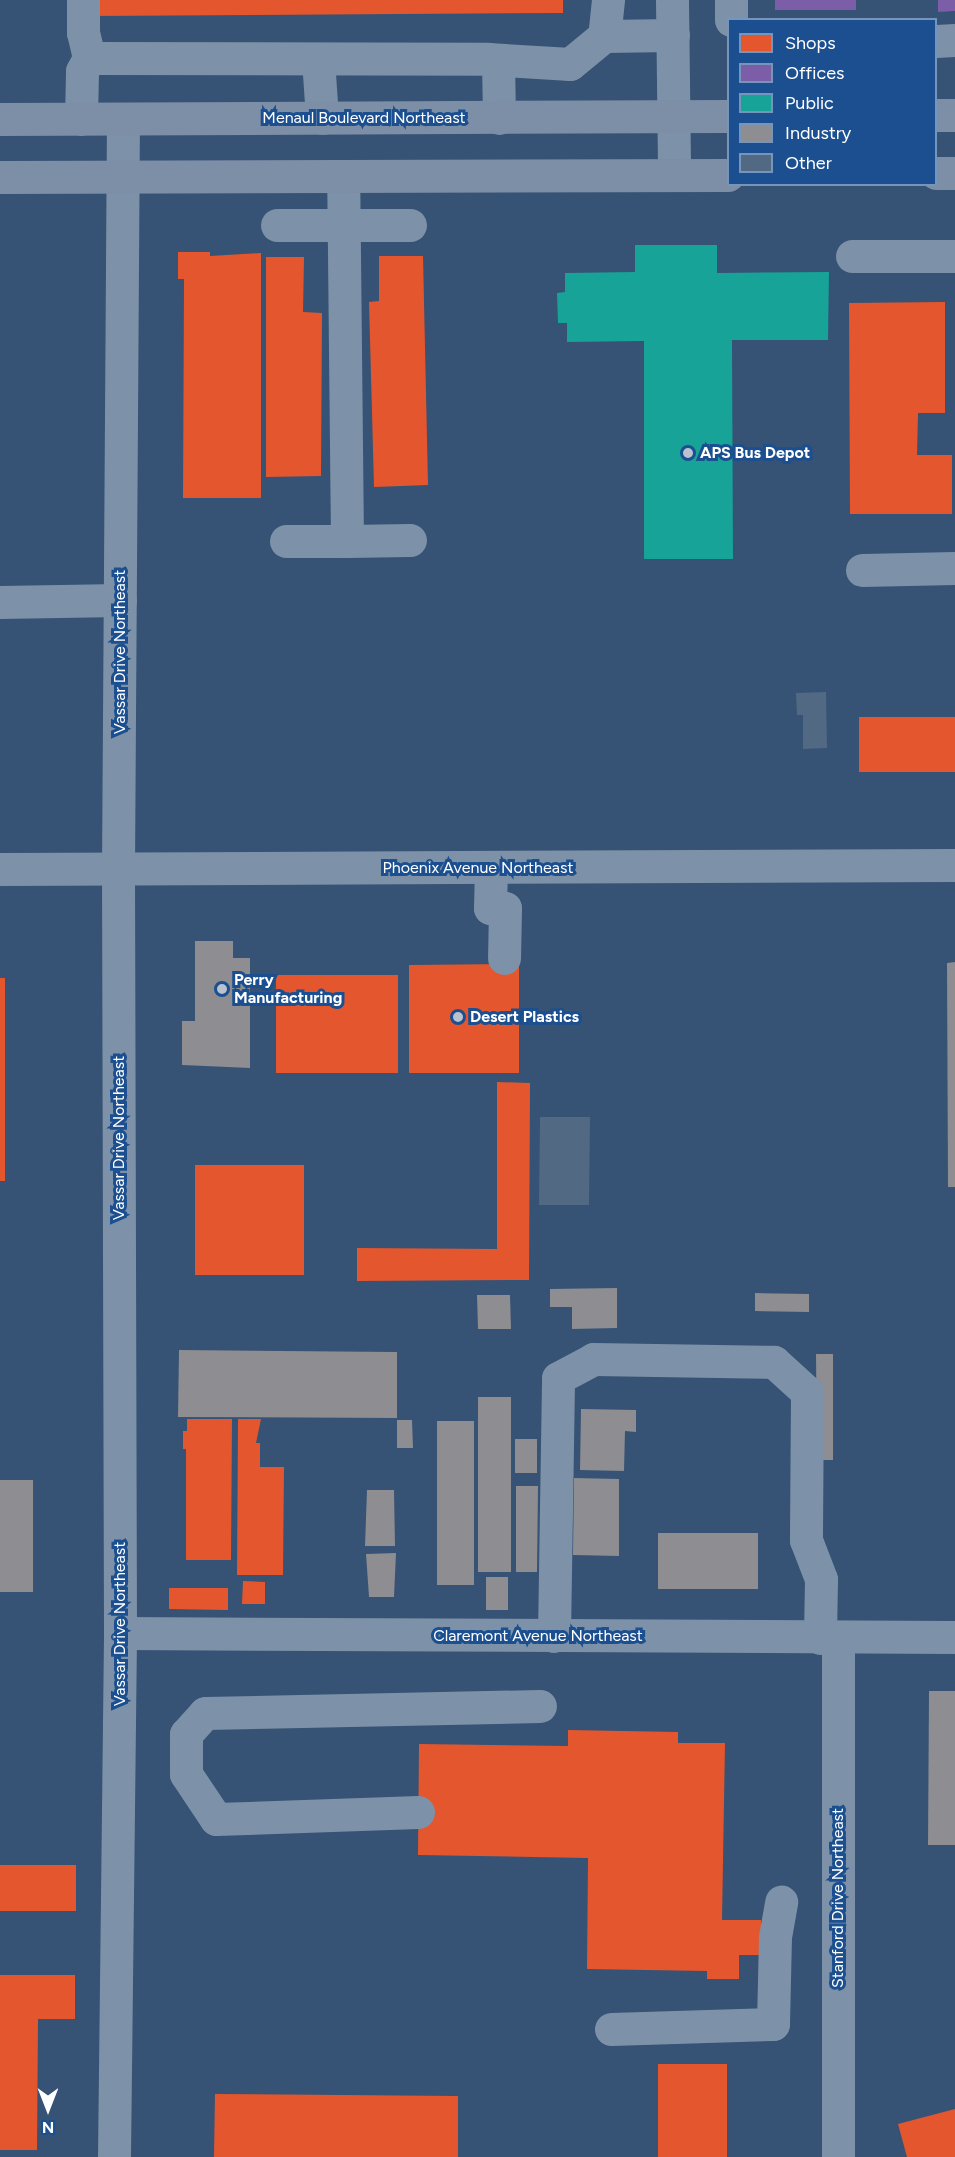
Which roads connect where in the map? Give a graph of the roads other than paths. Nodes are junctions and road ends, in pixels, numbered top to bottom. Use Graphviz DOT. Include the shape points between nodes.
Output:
graph roads {
  1 [pos="83,0"];
  2 [pos="608,0"];
  3 [pos="672,0"];
  4 [pos="731,0"];
  5 [pos="731,18"];
  6 [pos="673,35"];
  7 [pos="604,36"];
  8 [pos="955,40"];
  9 [pos="937,41"];
  10 [pos="89,58"];
  11 [pos="318,59"];
  12 [pos="498,60"];
  13 [pos="937,115"];
  14 [pos="955,115"];
  15 [pos="674,117"];
  16 [pos="727,117"];
  17 [pos="123,118"];
  18 [pos="322,118"];
  19 [pos="499,118"];
  20 [pos="0,119"];
  21 [pos="81,119"];
  22 [pos="937,173"];
  23 [pos="955,173"];
  24 [pos="674,175"];
  25 [pos="727,175"];
  26 [pos="344,176"];
  27 [pos="0,177"];
  28 [pos="123,177"];
  29 [pos="277,225"];
  30 [pos="344,225"];
  31 [pos="410,225"];
  32 [pos="852,256"];
  33 [pos="955,256"];
  34 [pos="410,540"];
  35 [pos="286,541"];
  36 [pos="347,541"];
  37 [pos="955,568"];
  38 [pos="862,570"];
  39 [pos="120,600"];
  40 [pos="0,602"];
  41 [pos="955,865"];
  42 [pos="491,867"];
  43 [pos="0,869"];
  44 [pos="118,869"];
  45 [pos="504,958"];
  46 [pos="120,1634"];
  47 [pos="554,1636"];
  48 [pos="829,1638"];
  49 [pos="955,1638"];
  50 [pos="540,1706"];
  51 [pos="418,1812"];
  52 [pos="781,1902"];
  53 [pos="611,2029"];
  54 [pos="114,2157"];
  55 [pos="838,2157"];
  1 -- 10 [label="street" via="83,33"];
  2 -- 7 [label="street"];
  3 -- 6 [label="street"];
  4 -- 5 [label="street"];
  6 -- 7 [label="street"];
  6 -- 15 [label="street"];
  7 -- 12 [label="street" via="570,64"];
  8 -- 9 [label="street"];
  10 -- 11 [label="street"];
  10 -- 21 [label="street" via="82,71"];
  11 -- 12 [label="street"];
  11 -- 18 [label="street"];
  12 -- 19 [label="street"];
  13 -- 14 [label="main road"];
  15 -- 16 [label="main road, Menaul Boulevard Northeast"];
  15 -- 19 [label="main road, Menaul Boulevard Northeast"];
  15 -- 24 [label="street"];
  17 -- 18 [label="main road, Menaul Boulevard Northeast"];
  17 -- 21 [label="main road, Menaul Boulevard Northeast"];
  17 -- 28 [label="street, Vassar Drive Northeast"];
  18 -- 19 [label="main road, Menaul Boulevard Northeast"];
  20 -- 21 [label="main road, Menaul Boulevard Northeast"];
  22 -- 23 [label="main road"];
  24 -- 25 [label="main road"];
  24 -- 26 [label="main road"];
  26 -- 28 [label="main road"];
  26 -- 30 [label="street"];
  27 -- 28 [label="main road"];
  28 -- 39 [label="street, Vassar Drive Northeast"];
  29 -- 30 [label="street"];
  30 -- 31 [label="street"];
  30 -- 36 [label="street"];
  32 -- 33 [label="street"];
  34 -- 36 [label="street"];
  35 -- 36 [label="street"];
  37 -- 38 [label="street"];
  39 -- 40 [label="street"];
  39 -- 44 [label="street, Vassar Drive Northeast"];
  41 -- 42 [label="street, Phoenix Avenue Northeast"];
  42 -- 44 [label="street, Phoenix Avenue Northeast"];
  42 -- 45 [label="street" via="487,908 505,908"];
  43 -- 44 [label="street, Phoenix Avenue Northeast"];
  44 -- 46 [label="street, Vassar Drive Northeast"];
  46 -- 47 [label="street, Claremont Avenue Northeast"];
  46 -- 54 [label="street, Vassar Drive Northeast"];
  47 -- 48 [label="street, Claremont Avenue Northeast"];
  47 -- 48 [label="street, Stanford Drive Northeast" via="558,1378 593,1359 774,1362 807,1392 806,1540 821,1579"];
  48 -- 49 [label="street, Claremont Avenue Northeast"];
  48 -- 55 [label="street, Stanford Drive Northeast"];
  50 -- 51 [label="street" via="205,1713 186,1734 186,1774 216,1819"];
  52 -- 53 [label="street" via="775,1937 773,2024"];
}
